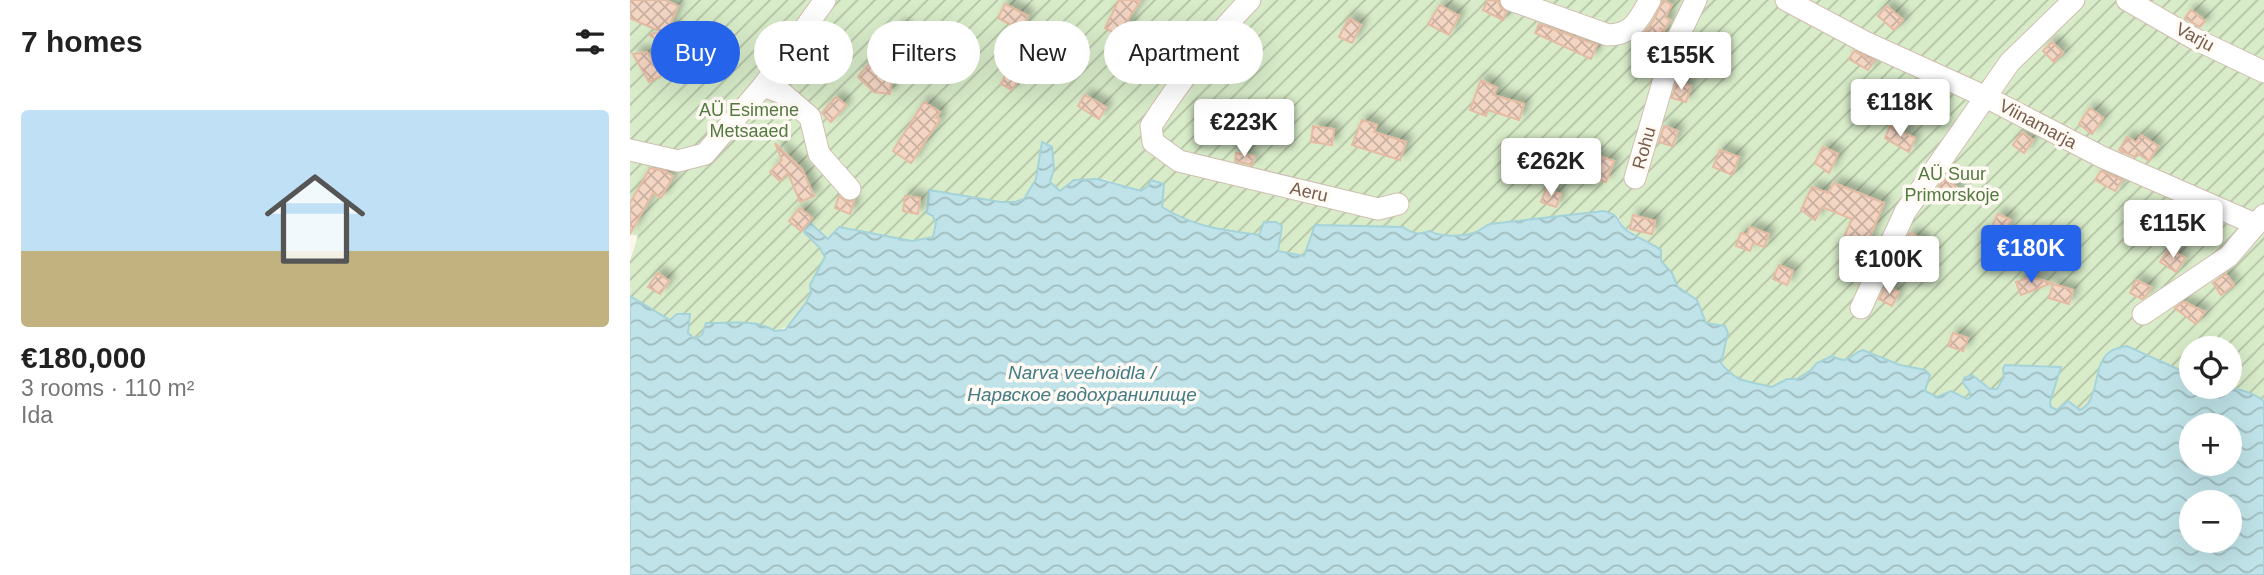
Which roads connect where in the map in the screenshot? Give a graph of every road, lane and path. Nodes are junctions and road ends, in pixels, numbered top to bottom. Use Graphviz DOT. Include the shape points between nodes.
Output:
graph roads {
  1 [pos="825,0"];
  2 [pos="1250,0"];
  3 [pos="1511,0"];
  4 [pos="1650,0"];
  5 [pos="1696,0"];
  6 [pos="1786,0"];
  7 [pos="2074,0"];
  8 [pos="2127,0"];
  9 [pos="2264,72"];
  10 [pos="763,86"];
  11 [pos="1986,97"];
  12 [pos="630,150"];
  13 [pos="1635,178"];
  14 [pos="850,189"];
  15 [pos="1398,204"];
  16 [pos="2259,219"];
  17 [pos="1861,308"];
  18 [pos="2143,314"];
  1 -- 10 [label="street"];
  2 -- 15 [label="street, Aeru" via="1181,79 1151,126 1153,142 1179,161 1378,209"];
  3 -- 4 [label="street" via="1608,35 1629,30"];
  5 -- 13 [label="street, Rohu" via="1674,48"];
  6 -- 11 [label="street, Viinamarja"];
  7 -- 11 [label="street" via="2011,62"];
  8 -- 9 [label="street, Varju"];
  10 -- 12 [label="street" via="705,154 678,161"];
  10 -- 14 [label="street" via="782,93 810,117 819,154"];
  11 -- 16 [label="street, Viinamarja" via="2102,157"];
  11 -- 17 [label="street" via="1905,212"];
  16 -- 18 [label="street" via="2230,256"];
}
